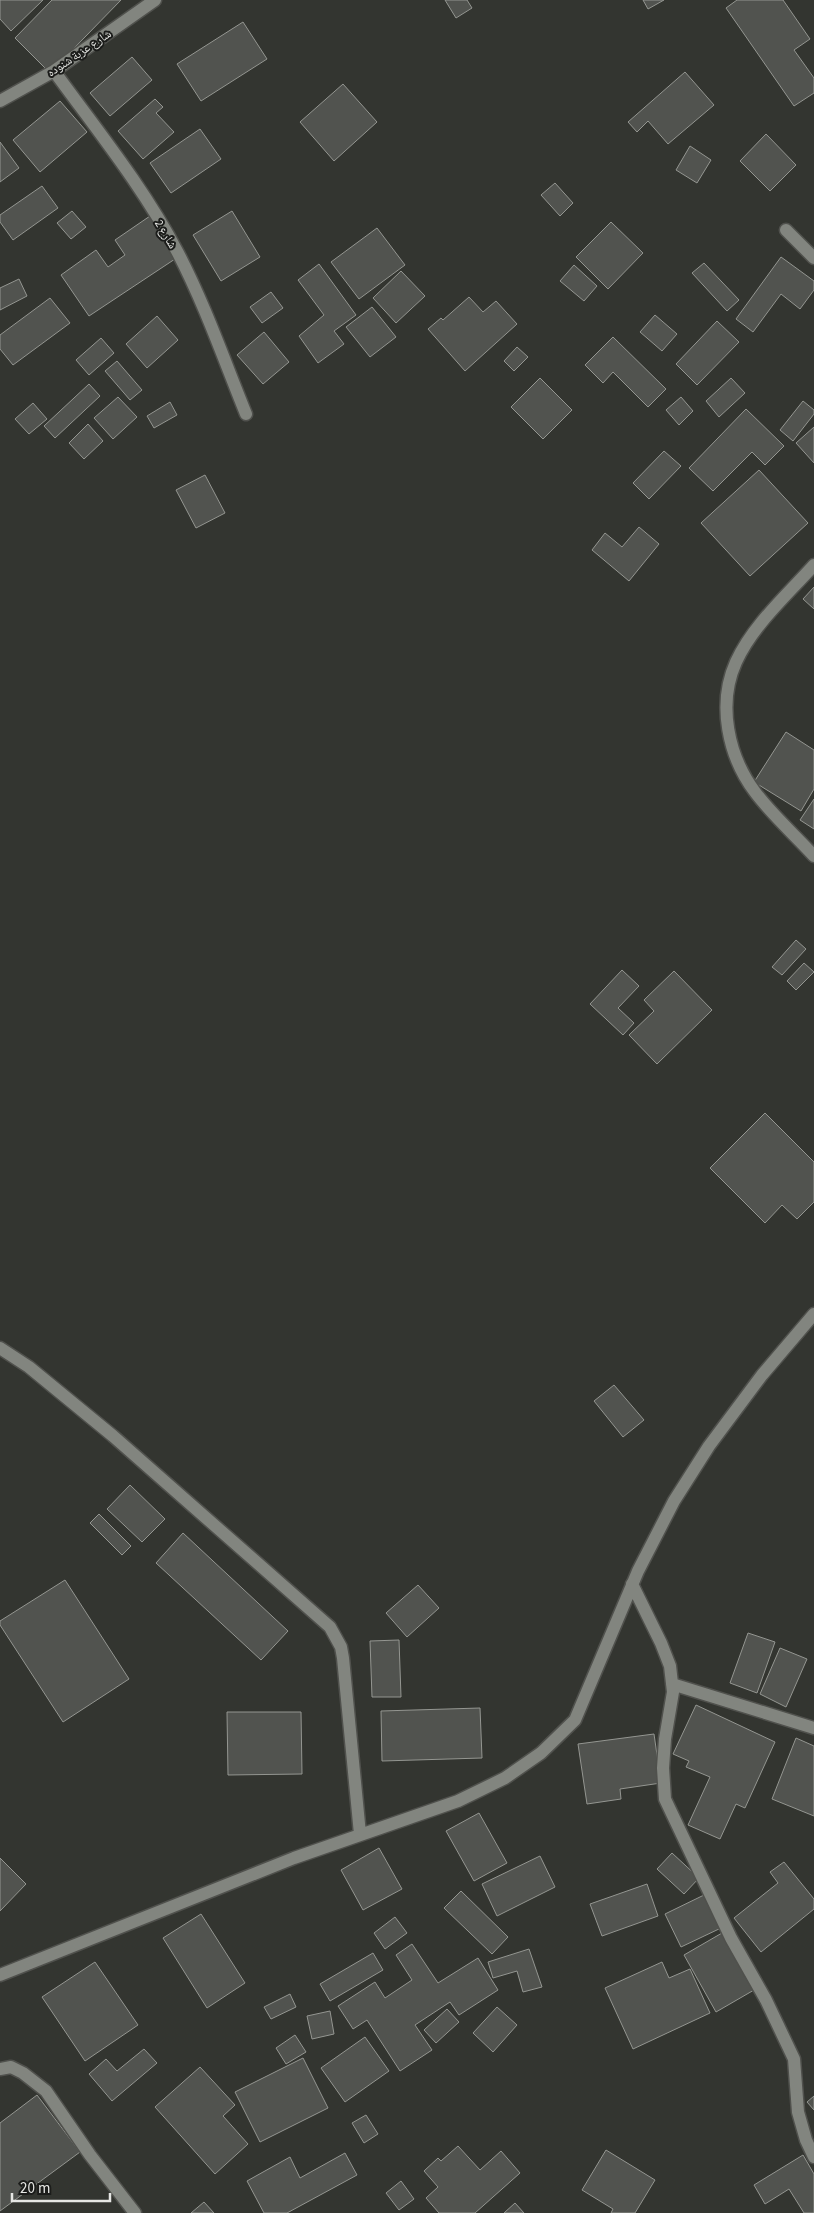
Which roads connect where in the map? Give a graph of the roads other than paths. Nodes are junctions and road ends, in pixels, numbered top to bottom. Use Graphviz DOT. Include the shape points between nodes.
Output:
graph roads {
  1 [pos="155,0"];
  2 [pos="54,71"];
  3 [pos="0,101"];
  4 [pos="786,230"];
  5 [pos="814,258"];
  6 [pos="246,414"];
  7 [pos="814,564"];
  8 [pos="814,856"];
  9 [pos="814,1314"];
  10 [pos="0,1348"];
  11 [pos="632,1584"];
  12 [pos="672,1684"];
  13 [pos="814,1728"];
  14 [pos="360,1834"];
  15 [pos="0,1975"];
  16 [pos="0,2069"];
  17 [pos="814,2157"];
  18 [pos="135,2213"];
  1 -- 2 [label="street, شارع عزبة شنوده"];
  2 -- 3 [label="street, شارع عزبة شنوده"];
  2 -- 6 [label="street, شارع 2" via="137,184 178,253"];
  4 -- 5 [label="street"];
  7 -- 8 [label="street" via="753,634 736,663 727,696 728,730 737,763 755,792"];
  9 -- 11 [label="street" via="762,1375 710,1446 674,1501"];
  10 -- 14 [label="street" via="29,1367 113,1436 330,1626 343,1658"];
  11 -- 12 [label="street" via="661,1643 670,1666"];
  11 -- 14 [label="street" via="575,1720 541,1753 505,1778 458,1801"];
  12 -- 13 [label="street"];
  12 -- 17 [label="street" via="663,1768 665,1799 731,1938 794,2059 798,2112"];
  14 -- 15 [label="street"];
  16 -- 18 [label="street" via="12,2067 46,2092"];
}
